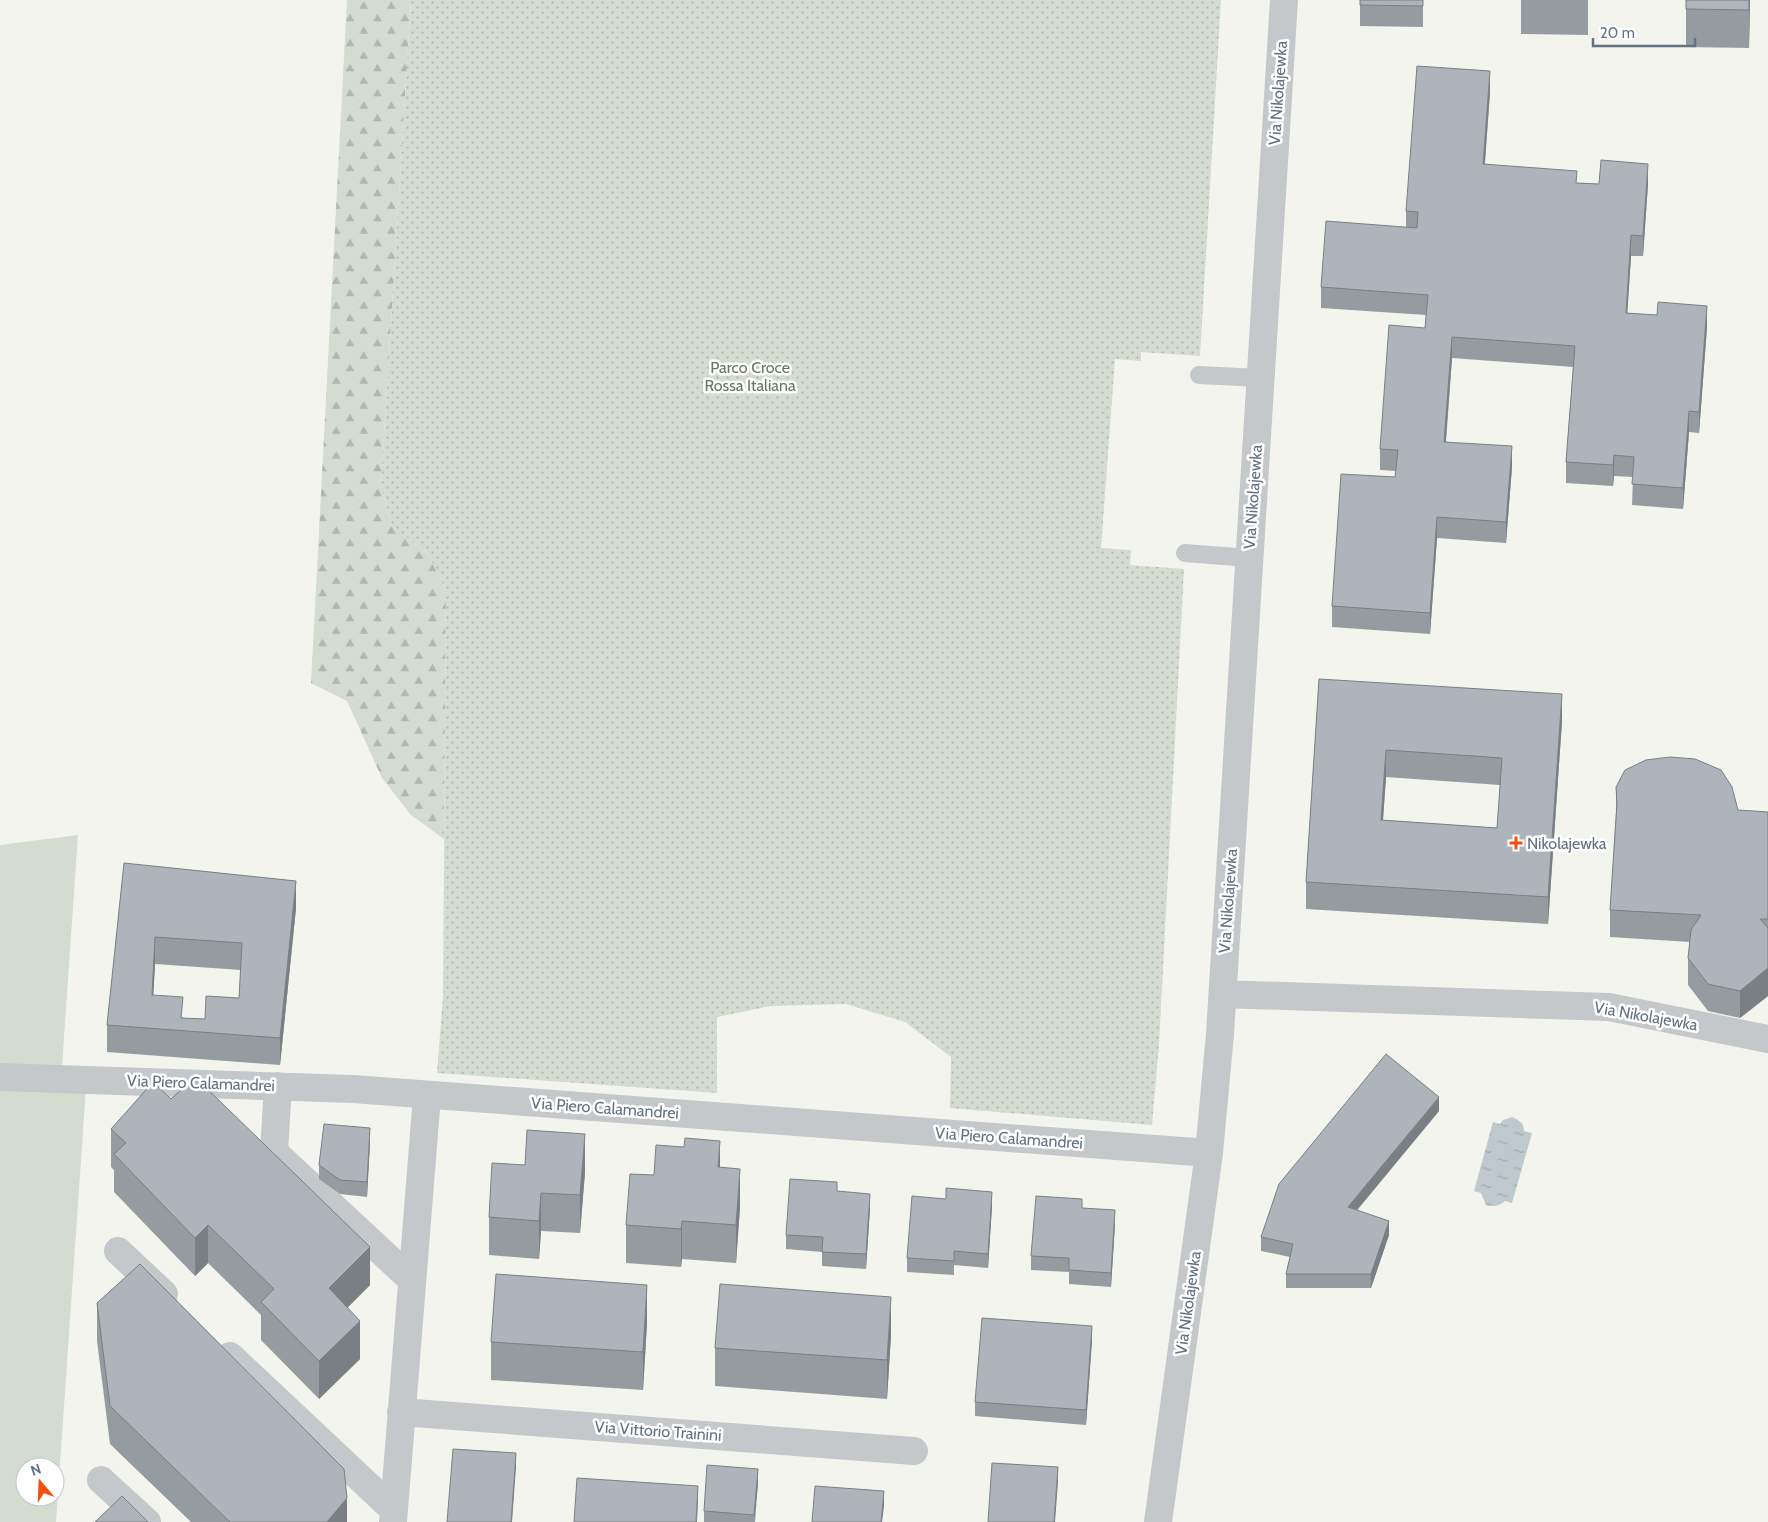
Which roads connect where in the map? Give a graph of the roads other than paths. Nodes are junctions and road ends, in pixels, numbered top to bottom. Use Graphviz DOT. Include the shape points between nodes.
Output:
graph roads {
  1 [pos="1284,0"];
  2 [pos="1199,375"];
  3 [pos="1260,378"];
  4 [pos="1185,554"];
  5 [pos="1250,558"];
  6 [pos="1222,994"];
  7 [pos="1768,1039"];
  8 [pos="0,1077"];
  9 [pos="278,1086"];
  10 [pos="427,1096"];
  11 [pos="1209,1153"];
  12 [pos="118,1251"];
  13 [pos="412,1280"];
  14 [pos="183,1312"];
  15 [pos="212,1339"];
  16 [pos="402,1412"];
  17 [pos="914,1451"];
  18 [pos="101,1480"];
  19 [pos="393,1516"];
  20 [pos="147,1522"];
  21 [pos="1158,1522"];
  1 -- 3 [label="street, Via Nikolajewka"];
  2 -- 3 [label="lane"];
  3 -- 5 [label="street, Via Nikolajewka"];
  4 -- 5 [label="lane"];
  5 -- 6 [label="street, Via Nikolajewka"];
  6 -- 7 [label="street, Via Nikolajewka" via="1608,1007"];
  6 -- 11 [label="street, Via Nikolajewka"];
  8 -- 9 [label="street, Via Piero Calamandrei"];
  9 -- 10 [label="street, Via Piero Calamandrei"];
  9 -- 13 [label="street" via="274,1152"];
  10 -- 11 [label="street, Via Piero Calamandrei"];
  10 -- 13 [label="street"];
  11 -- 21 [label="street, Via Nikolajewka"];
  12 -- 14 [label="street"];
  13 -- 16 [label="street"];
  15 -- 19 [label="street"];
  16 -- 17 [label="street, Via Vittorio Trainini"];
  16 -- 19 [label="street"];
  18 -- 20 [label="street"];
}
